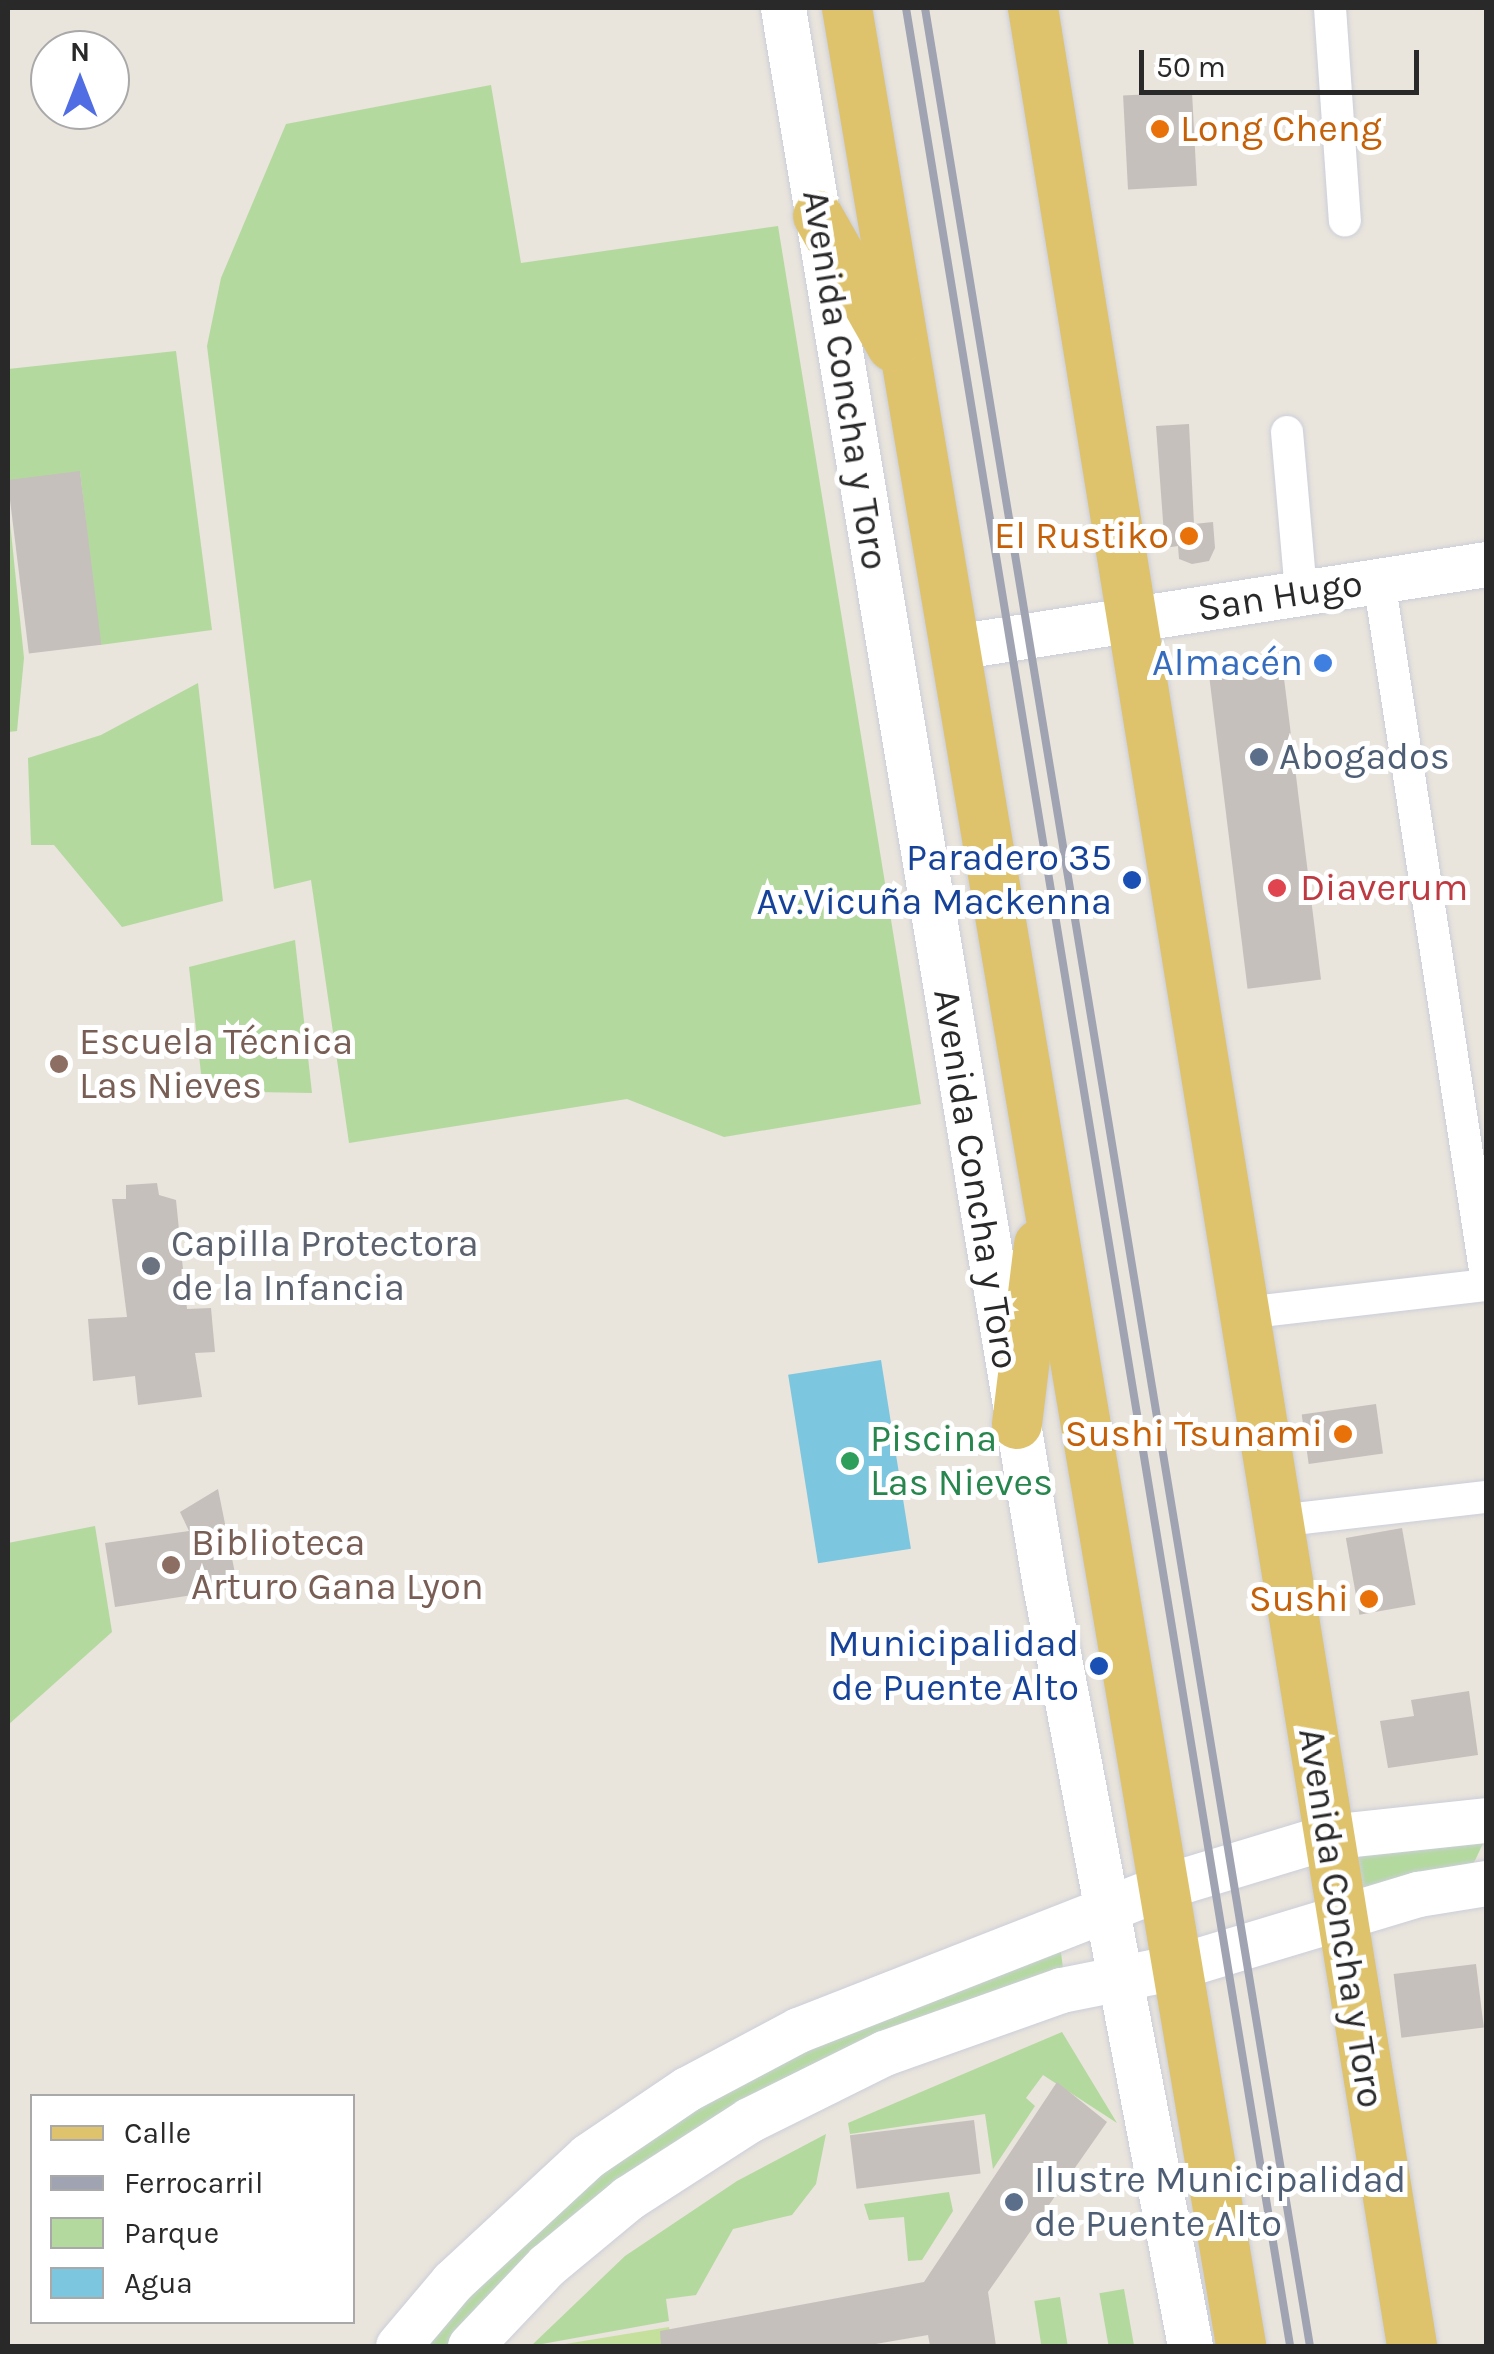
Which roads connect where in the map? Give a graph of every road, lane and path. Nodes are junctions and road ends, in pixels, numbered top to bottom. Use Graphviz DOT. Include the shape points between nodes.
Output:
graph roads {
  1 [pos="784,8"];
  2 [pos="1032,8"];
  3 [pos="1330,8"];
  4 [pos="848,9"];
  5 [pos="818,216"];
  6 [pos="1345,220"];
  7 [pos="911,378"];
  8 [pos="1286,432"];
  9 [pos="1486,564"];
  10 [pos="1380,580"];
  11 [pos="1301,593"];
  12 [pos="1132,621"];
  13 [pos="956,647"];
  14 [pos="1046,1190"];
  15 [pos="1486,1277"];
  16 [pos="1486,1286"];
  17 [pos="1244,1312"];
  18 [pos="1017,1424"];
  19 [pos="1486,1497"];
  20 [pos="1277,1521"];
  21 [pos="1486,1820"];
  22 [pos="1327,1836"];
  23 [pos="1486,1883"];
  24 [pos="1162,1887"];
  25 [pos="1105,1904"];
  26 [pos="1340,1918"];
  27 [pos="1176,1967"];
  28 [pos="1123,1978"];
  29 [pos="398,2346"];
  30 [pos="470,2346"];
  31 [pos="1190,2346"];
  32 [pos="1242,2346"];
  33 [pos="1412,2346"];
  1 -- 5 [label="street, Avenida Concha y Toro"];
  2 -- 12 [label="main road, Avenida Concha y Toro"];
  3 -- 6 [label="street"];
  4 -- 7 [label="main road, Avenida Concha y Toro"];
  5 -- 7 [label="main road"];
  5 -- 18 [label="street, Avenida Concha y Toro"];
  7 -- 13 [label="main road, Avenida Concha y Toro"];
  8 -- 11 [label="street"];
  9 -- 10 [label="street, San Hugo"];
  10 -- 11 [label="street, San Hugo"];
  10 -- 15 [label="street"];
  11 -- 12 [label="street, San Hugo"];
  12 -- 13 [label="street, San Hugo"];
  12 -- 17 [label="main road, Avenida Concha y Toro"];
  13 -- 14 [label="main road, Avenida Concha y Toro"];
  14 -- 18 [label="main road"];
  14 -- 24 [label="main road, Avenida Concha y Toro"];
  16 -- 17 [label="street"];
  17 -- 20 [label="main road, Avenida Concha y Toro"];
  18 -- 25 [label="street, Avenida Concha y Toro"];
  19 -- 20 [label="street"];
  20 -- 22 [label="main road, Avenida Concha y Toro"];
  21 -- 22 [label="street"];
  22 -- 24 [label="street"];
  22 -- 26 [label="main road, Avenida Concha y Toro"];
  23 -- 26 [label="street"];
  24 -- 25 [label="street"];
  24 -- 27 [label="main road, Avenida Concha y Toro"];
  25 -- 28 [label="street, Avenida Concha y Toro"];
  25 -- 29 [label="street" via="798,2030 688,2089 544,2196"];
  26 -- 27 [label="street"];
  26 -- 33 [label="main road, Avenida Concha y Toro"];
  27 -- 28 [label="street"];
  27 -- 32 [label="main road, Avenida Concha y Toro"];
  28 -- 30 [label="street" via="948,2027 748,2120 580,2236"];
  28 -- 31 [label="street, Avenida Concha y Toro"];
}
